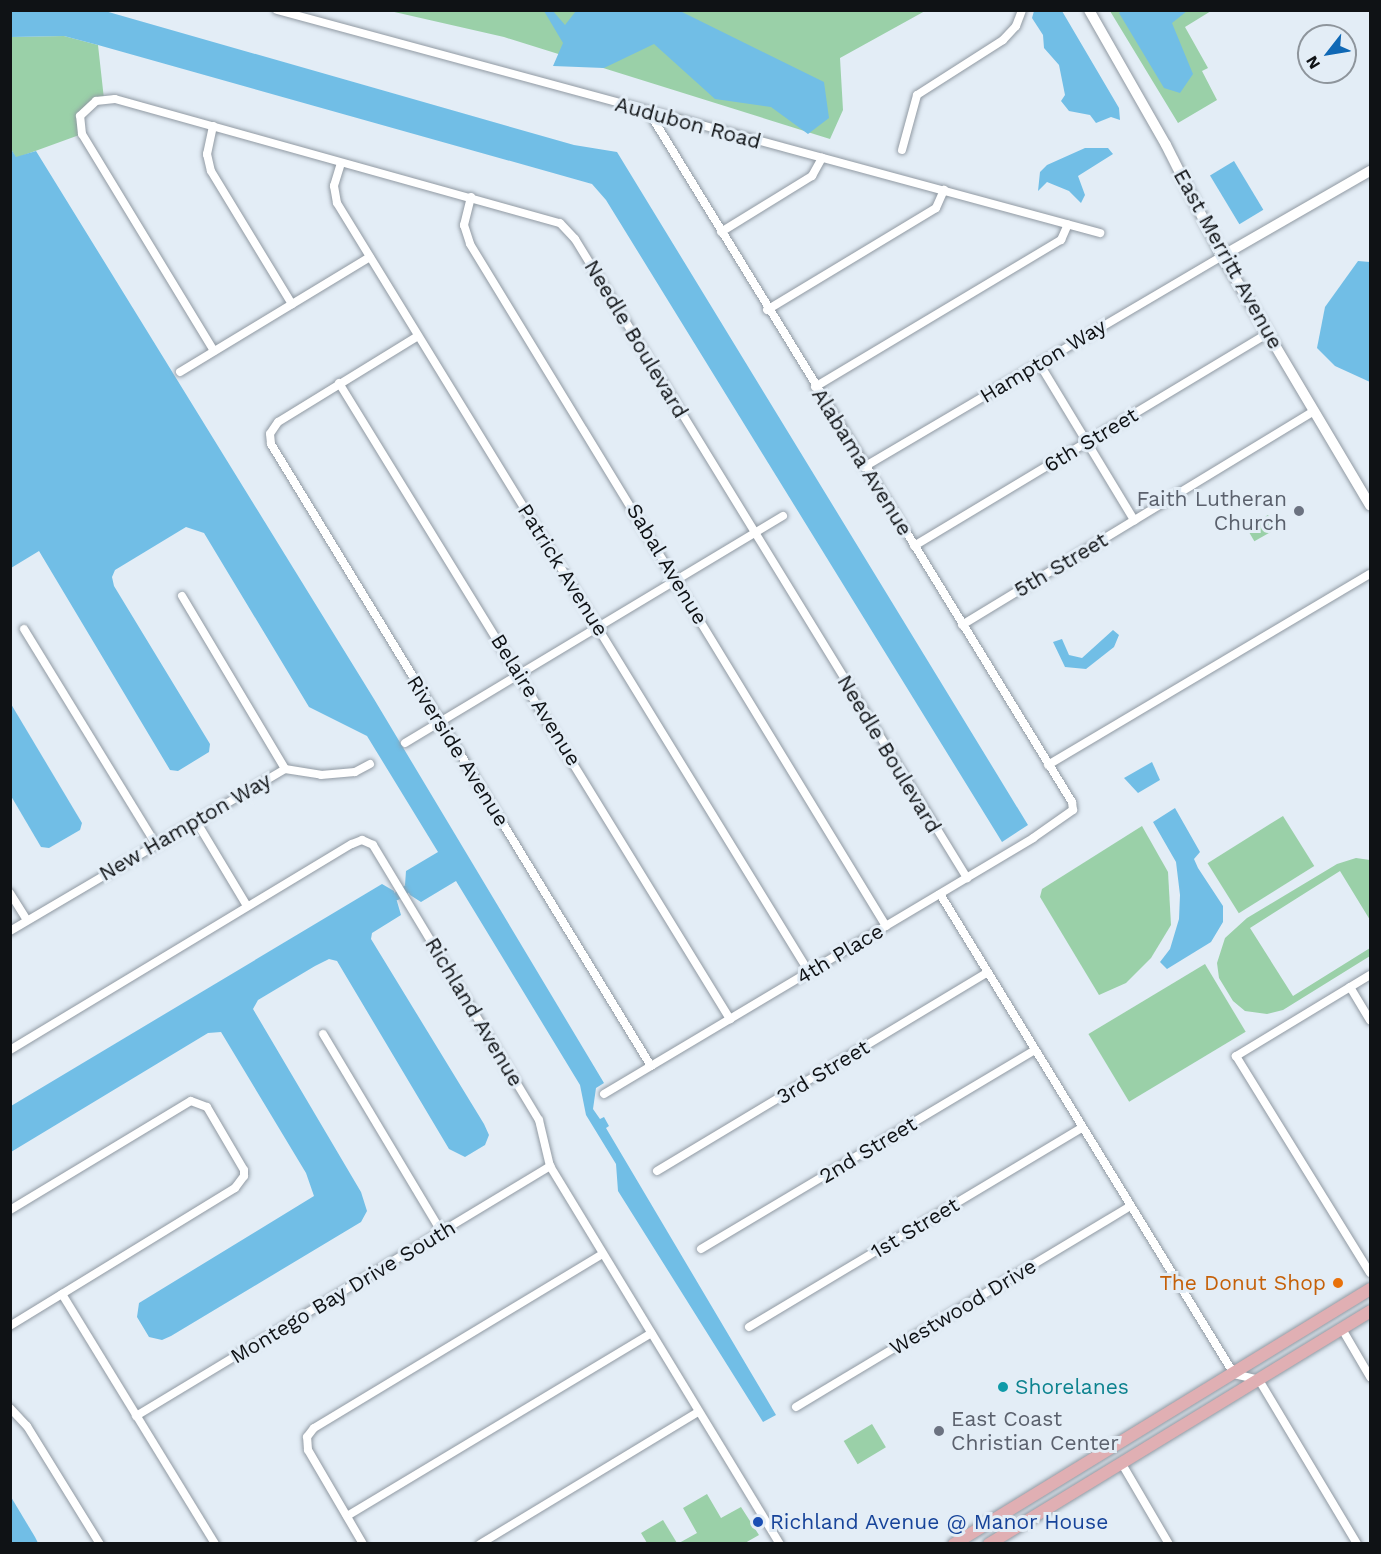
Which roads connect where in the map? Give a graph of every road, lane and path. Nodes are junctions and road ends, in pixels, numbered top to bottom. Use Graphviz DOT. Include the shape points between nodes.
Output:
graph roads {
  1 [pos="277,10"];
  2 [pos="1022,10"];
  3 [pos="1089,10"];
  4 [pos="650,114"];
  5 [pos="213,126"];
  6 [pos="902,150"];
  7 [pos="822,158"];
  8 [pos="341,163"];
  9 [pos="1371,171"];
  10 [pos="944,190"];
  11 [pos="471,197"];
  12 [pos="1068,224"];
  13 [pos="720,232"];
  14 [pos="1100,233"];
  15 [pos="1222,256"];
  16 [pos="370,257"];
  17 [pos="292,304"];
  18 [pos="767,310"];
  19 [pos="1268,333"];
  20 [pos="418,336"];
  21 [pos="214,351"];
  22 [pos="1039,363"];
  23 [pos="180,372"];
  24 [pos="339,383"];
  25 [pos="815,387"];
  26 [pos="1314,411"];
  27 [pos="1086,443"];
  28 [pos="864,467"];
  29 [pos="1371,505"];
  30 [pos="783,516"];
  31 [pos="1134,520"];
  32 [pos="754,532"];
  33 [pos="914,546"];
  34 [pos="1371,574"];
  35 [pos="676,579"];
  36 [pos="182,596"];
  37 [pos="962,625"];
  38 [pos="598,626"];
  39 [pos="24,628"];
  40 [pos="520,674"];
  41 [pos="440,721"];
  42 [pos="405,743"];
  43 [pos="370,764"];
  44 [pos="1048,765"];
  45 [pos="285,769"];
  46 [pos="1073,810"];
  47 [pos="196,821"];
  48 [pos="156,844"];
  49 [pos="967,878"];
  50 [pos="10,893"];
  51 [pos="940,894"];
  52 [pos="247,906"];
  53 [pos="27,920"];
  54 [pos="886,926"];
  55 [pos="10,931"];
  56 [pos="809,972"];
  57 [pos="988,972"];
  58 [pos="1371,975"];
  59 [pos="1350,987"];
  60 [pos="730,1019"];
  61 [pos="1371,1020"];
  62 [pos="323,1034"];
  63 [pos="10,1050"];
  64 [pos="1035,1050"];
  65 [pos="651,1066"];
  66 [pos="604,1094"];
  67 [pos="1082,1128"];
  68 [pos="550,1166"];
  69 [pos="657,1171"];
  70 [pos="1129,1207"];
  71 [pos="10,1210"];
  72 [pos="442,1233"];
  73 [pos="701,1250"];
  74 [pos="603,1254"];
  75 [pos="1371,1273"];
  76 [pos="1371,1288"];
  77 [pos="62,1294"];
  78 [pos="1371,1311"];
  79 [pos="10,1326"];
  80 [pos="749,1327"];
  81 [pos="1342,1329"];
  82 [pos="651,1333"];
  83 [pos="1234,1374"];
  84 [pos="1371,1377"];
  85 [pos="1259,1380"];
  86 [pos="796,1407"];
  87 [pos="10,1408"];
  88 [pos="698,1412"];
  89 [pos="136,1416"];
  90 [pos="1122,1464"];
  91 [pos="347,1516"];
  92 [pos="100,1544"];
  93 [pos="214,1544"];
  94 [pos="363,1544"];
  95 [pos="480,1544"];
  96 [pos="780,1544"];
  97 [pos="954,1544"];
  98 [pos="989,1544"];
  99 [pos="1169,1544"];
  100 [pos="1357,1544"];
  1 -- 4 [label="street, Audubon Road"];
  2 -- 6 [label="street" via="1016,26 1003,40 917,95"];
  3 -- 15 [label="street, East Merritt Avenue" via="1166,146"];
  4 -- 7 [label="street, Audubon Road"];
  4 -- 13 [label="street, Alabama Avenue"];
  5 -- 8 [label="street, Needle Boulevard"];
  5 -- 17 [label="street" via="207,154 211,171"];
  5 -- 21 [label="street, Needle Boulevard" via="115,99 96,101 86,107 79,121 84,139"];
  7 -- 10 [label="street, Audubon Road"];
  7 -- 13 [label="street" via="812,176"];
  8 -- 11 [label="street, Needle Boulevard"];
  8 -- 16 [label="street, Patrick Avenue" via="334,186 337,203"];
  9 -- 15 [label="street"];
  10 -- 12 [label="street, Audubon Road"];
  10 -- 18 [label="street" via="936,208"];
  11 -- 32 [label="street, Needle Boulevard" via="550,218 566,228"];
  11 -- 35 [label="street, Sabal Avenue" via="465,225 470,244"];
  12 -- 14 [label="street, Audubon Road"];
  12 -- 25 [label="street" via="1061,240"];
  13 -- 18 [label="street, Alabama Avenue"];
  15 -- 19 [label="street, East Merritt Avenue"];
  15 -- 22 [label="street, Hampton Way"];
  16 -- 17 [label="street"];
  16 -- 20 [label="street, Patrick Avenue"];
  17 -- 21 [label="street"];
  18 -- 25 [label="street, Alabama Avenue"];
  19 -- 26 [label="street, East Merritt Avenue"];
  19 -- 27 [label="street, 6th Street"];
  20 -- 24 [label="street"];
  20 -- 38 [label="street, Patrick Avenue"];
  21 -- 23 [label="street"];
  22 -- 27 [label="street"];
  22 -- 28 [label="street, Hampton Way"];
  24 -- 40 [label="street, Belaire Avenue"];
  24 -- 41 [label="street, Riverside Avenue" via="278,422 270,434 274,452"];
  25 -- 28 [label="street, Alabama Avenue"];
  26 -- 29 [label="street, East Merritt Avenue"];
  26 -- 31 [label="street, 5th Street"];
  27 -- 31 [label="street"];
  27 -- 33 [label="street, 6th Street"];
  28 -- 33 [label="street, Alabama Avenue"];
  30 -- 32 [label="street"];
  31 -- 37 [label="street, 5th Street"];
  32 -- 35 [label="street"];
  32 -- 49 [label="street, Needle Boulevard"];
  33 -- 37 [label="street, Alabama Avenue"];
  34 -- 44 [label="street"];
  35 -- 38 [label="street"];
  35 -- 54 [label="street, Sabal Avenue"];
  36 -- 45 [label="street"];
  37 -- 44 [label="street, Alabama Avenue"];
  38 -- 40 [label="street"];
  38 -- 56 [label="street, Patrick Avenue"];
  39 -- 48 [label="street"];
  40 -- 41 [label="street"];
  40 -- 60 [label="street, Belaire Avenue"];
  41 -- 42 [label="street"];
  41 -- 65 [label="street, Riverside Avenue"];
  43 -- 45 [label="street, New Hampton Way" via="355,772 321,775"];
  44 -- 46 [label="street, Alabama Avenue" via="1072,802"];
  45 -- 47 [label="street, New Hampton Way"];
  46 -- 49 [label="street, 4th Place"];
  47 -- 48 [label="street, New Hampton Way"];
  47 -- 52 [label="street"];
  48 -- 53 [label="street, New Hampton Way"];
  49 -- 51 [label="street, 4th Place"];
  50 -- 53 [label="street"];
  51 -- 54 [label="street, 4th Place"];
  51 -- 57 [label="street"];
  52 -- 63 [label="street, Richland Avenue"];
  52 -- 68 [label="street, Richland Avenue" via="362,840 373,845 543,1128"];
  53 -- 55 [label="street, New Hampton Way"];
  54 -- 56 [label="street, 4th Place"];
  56 -- 60 [label="street, 4th Place"];
  57 -- 64 [label="street"];
  57 -- 69 [label="street, 3rd Street"];
  58 -- 59 [label="street"];
  59 -- 61 [label="street"];
  59 -- 75 [label="street" via="1236,1056"];
  60 -- 65 [label="street, 4th Place"];
  62 -- 72 [label="street"];
  64 -- 67 [label="street"];
  64 -- 73 [label="street, 2nd Street"];
  65 -- 66 [label="street, 4th Place"];
  67 -- 70 [label="street"];
  67 -- 80 [label="street, 1st Street"];
  68 -- 72 [label="street, Montego Bay Drive South"];
  68 -- 74 [label="street, Richland Avenue"];
  70 -- 83 [label="street"];
  70 -- 86 [label="street, Westwood Drive"];
  71 -- 77 [label="street" via="191,1101 207,1107 241,1163 244,1176 235,1188"];
  72 -- 89 [label="street, Montego Bay Drive South"];
  74 -- 82 [label="street, Richland Avenue"];
  74 -- 91 [label="street" via="314,1428 307,1437 309,1450"];
  76 -- 83 [label="main road"];
  77 -- 79 [label="street"];
  77 -- 89 [label="street"];
  78 -- 81 [label="main road"];
  81 -- 84 [label="street"];
  81 -- 85 [label="main road"];
  82 -- 88 [label="street, Richland Avenue"];
  82 -- 91 [label="street"];
  83 -- 85 [label="street"];
  83 -- 97 [label="main road"];
  85 -- 90 [label="main road"];
  85 -- 100 [label="street"];
  87 -- 92 [label="street" via="27,1426"];
  88 -- 95 [label="street"];
  88 -- 96 [label="street, Richland Avenue"];
  89 -- 93 [label="street"];
  90 -- 98 [label="main road"];
  90 -- 99 [label="street"];
  91 -- 94 [label="street"];
}
